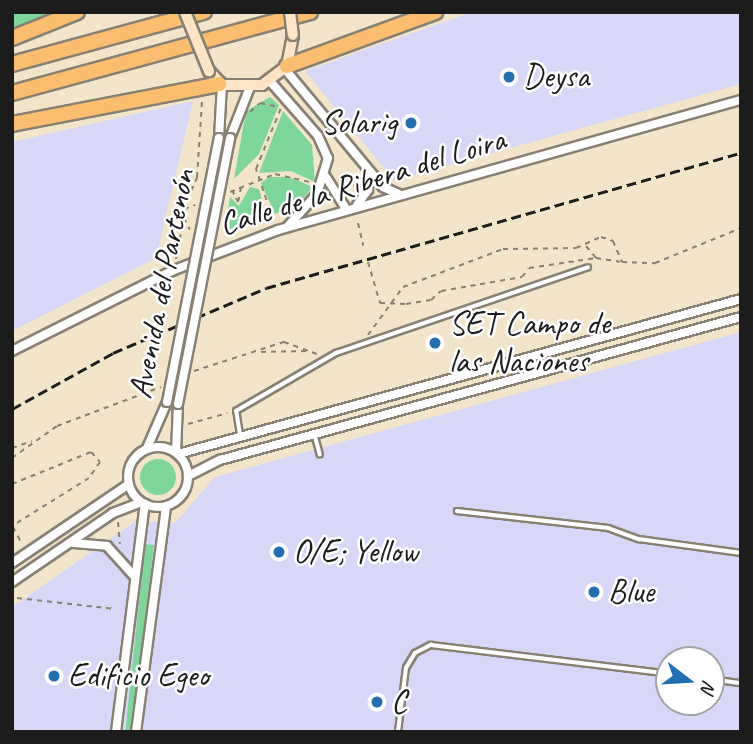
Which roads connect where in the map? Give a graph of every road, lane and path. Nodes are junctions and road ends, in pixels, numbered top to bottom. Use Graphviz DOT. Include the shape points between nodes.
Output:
graph roads {
  1 [pos="77,12"];
  2 [pos="185,12"];
  3 [pos="205,12"];
  4 [pos="290,12"];
  5 [pos="310,12"];
  6 [pos="435,12"];
  7 [pos="12,38"];
  8 [pos="288,62"];
  9 [pos="12,64"];
  10 [pos="269,80"];
  11 [pos="220,84"];
  12 [pos="250,87"];
  13 [pos="12,93"];
  14 [pos="202,93"];
  15 [pos="741,100"];
  16 [pos="247,116"];
  17 [pos="12,124"];
  18 [pos="362,163"];
  19 [pos="326,177"];
  20 [pos="257,178"];
  21 [pos="366,184"];
  22 [pos="316,186"];
  23 [pos="241,187"];
  24 [pos="335,187"];
  25 [pos="232,190"];
  26 [pos="399,194"];
  27 [pos="350,208"];
  28 [pos="274,219"];
  29 [pos="358,223"];
  30 [pos="286,228"];
  31 [pos="741,229"];
  32 [pos="190,230"];
  33 [pos="175,241"];
  34 [pos="363,245"];
  35 [pos="586,246"];
  36 [pos="596,258"];
  37 [pos="157,261"];
  38 [pos="368,262"];
  39 [pos="622,262"];
  40 [pos="589,267"];
  41 [pos="741,299"];
  42 [pos="386,304"];
  43 [pos="741,317"];
  44 [pos="367,341"];
  45 [pos="12,351"];
  46 [pos="309,351"];
  47 [pos="256,353"];
  48 [pos="328,357"];
  49 [pos="182,377"];
  50 [pos="172,382"];
  51 [pos="236,411"];
  52 [pos="188,424"];
  53 [pos="315,435"];
  54 [pos="240,438"];
  55 [pos="36,439"];
  56 [pos="12,448"];
  57 [pos="147,448"];
  58 [pos="177,453"];
  59 [pos="320,454"];
  60 [pos="12,458"];
  61 [pos="188,477"];
  62 [pos="12,484"];
  63 [pos="128,484"];
  64 [pos="143,503"];
  65 [pos="166,506"];
  66 [pos="457,511"];
  67 [pos="118,521"];
  68 [pos="12,526"];
  69 [pos="21,542"];
  70 [pos="71,543"];
  71 [pos="119,545"];
  72 [pos="741,553"];
  73 [pos="12,563"];
  74 [pos="135,578"];
  75 [pos="12,582"];
  76 [pos="17,598"];
  77 [pos="115,609"];
  78 [pos="655,672"];
  79 [pos="116,732"];
  80 [pos="136,732"];
  81 [pos="398,732"];
  1 -- 7 [label="highway"];
  2 -- 11 [label="street, bridge" via="209,71"];
  3 -- 9 [label="highway"];
  4 -- 8 [label="street, bridge"];
  5 -- 13 [label="highway"];
  6 -- 8 [label="highway"];
  8 -- 10 [label="street"];
  8 -- 18 [label="street"];
  10 -- 12 [label="street"];
  10 -- 19 [label="street" via="326,146"];
  11 -- 12 [label="street"];
  11 -- 17 [label="highway"];
  11 -- 57 [label="street, Avenida del Partenón, bridge" via="219,138 167,402"];
  12 -- 58 [label="street, Avenida del Partenón, bridge" via="230,138 178,404"];
  14 -- 33 [label="path" via="197,177"];
  15 -- 26 [label="street, Calle de la Ribera del Loira"];
  16 -- 20 [label="path" via="260,103 282,106"];
  18 -- 26 [label="street"];
  18 -- 27 [label="street" via="368,190"];
  19 -- 27 [label="street"];
  19 -- 30 [label="street"];
  20 -- 22 [label="path" via="292,174"];
  20 -- 28 [label="path"];
  21 -- 24 [label="path"];
  23 -- 25 [label="path, bridge" via="238,202"];
  26 -- 27 [label="street, Calle de la Ribera del Loira"];
  27 -- 30 [label="street, Calle de la Ribera del Loira"];
  29 -- 34 [label="path"];
  30 -- 45 [label="street, Calle de la Ribera del Loira" via="174,270"];
  31 -- 39 [label="path" via="655,262"];
  32 -- 33 [label="path" via="184,218 177,251"];
  33 -- 37 [label="path"];
  35 -- 36 [label="path"];
  35 -- 39 [label="path" via="601,237 613,241"];
  35 -- 42 [label="path" via="503,248 403,287"];
  36 -- 39 [label="path"];
  36 -- 42 [label="path" via="529,268 522,277 440,291 432,300"];
  38 -- 42 [label="path" via="377,300"];
  40 -- 44 [label="lane"];
  41 -- 54 [label="street"];
  42 -- 44 [label="path"];
  43 -- 53 [label="street"];
  44 -- 48 [label="lane"];
  46 -- 47 [label="path"];
  46 -- 47 [label="path" via="284,342"];
  46 -- 48 [label="path"];
  47 -- 49 [label="path"];
  48 -- 51 [label="lane"];
  50 -- 55 [label="path"];
  51 -- 52 [label="path"];
  51 -- 54 [label="lane"];
  53 -- 59 [label="lane"];
  53 -- 61 [label="street" via="220,460"];
  54 -- 58 [label="street"];
  55 -- 56 [label="path"];
  55 -- 60 [label="path"];
  57 -- 58 [label="street"];
  57 -- 63 [label="street" via="130,466"];
  58 -- 61 [label="street"];
  61 -- 65 [label="street" via="182,495"];
  62 -- 68 [label="path" via="91,452 100,462 89,478"];
  63 -- 64 [label="street"];
  63 -- 73 [label="street"];
  64 -- 65 [label="street"];
  64 -- 70 [label="street"];
  64 -- 74 [label="street"];
  65 -- 80 [label="street"];
  66 -- 72 [label="lane" via="608,528 639,540"];
  67 -- 71 [label="path"];
  68 -- 69 [label="path"];
  70 -- 74 [label="street" via="107,546"];
  70 -- 75 [label="street"];
  74 -- 79 [label="street"];
  76 -- 77 [label="path"];
  78 -- 81 [label="lane" via="431,645 415,653 406,668"];
}
